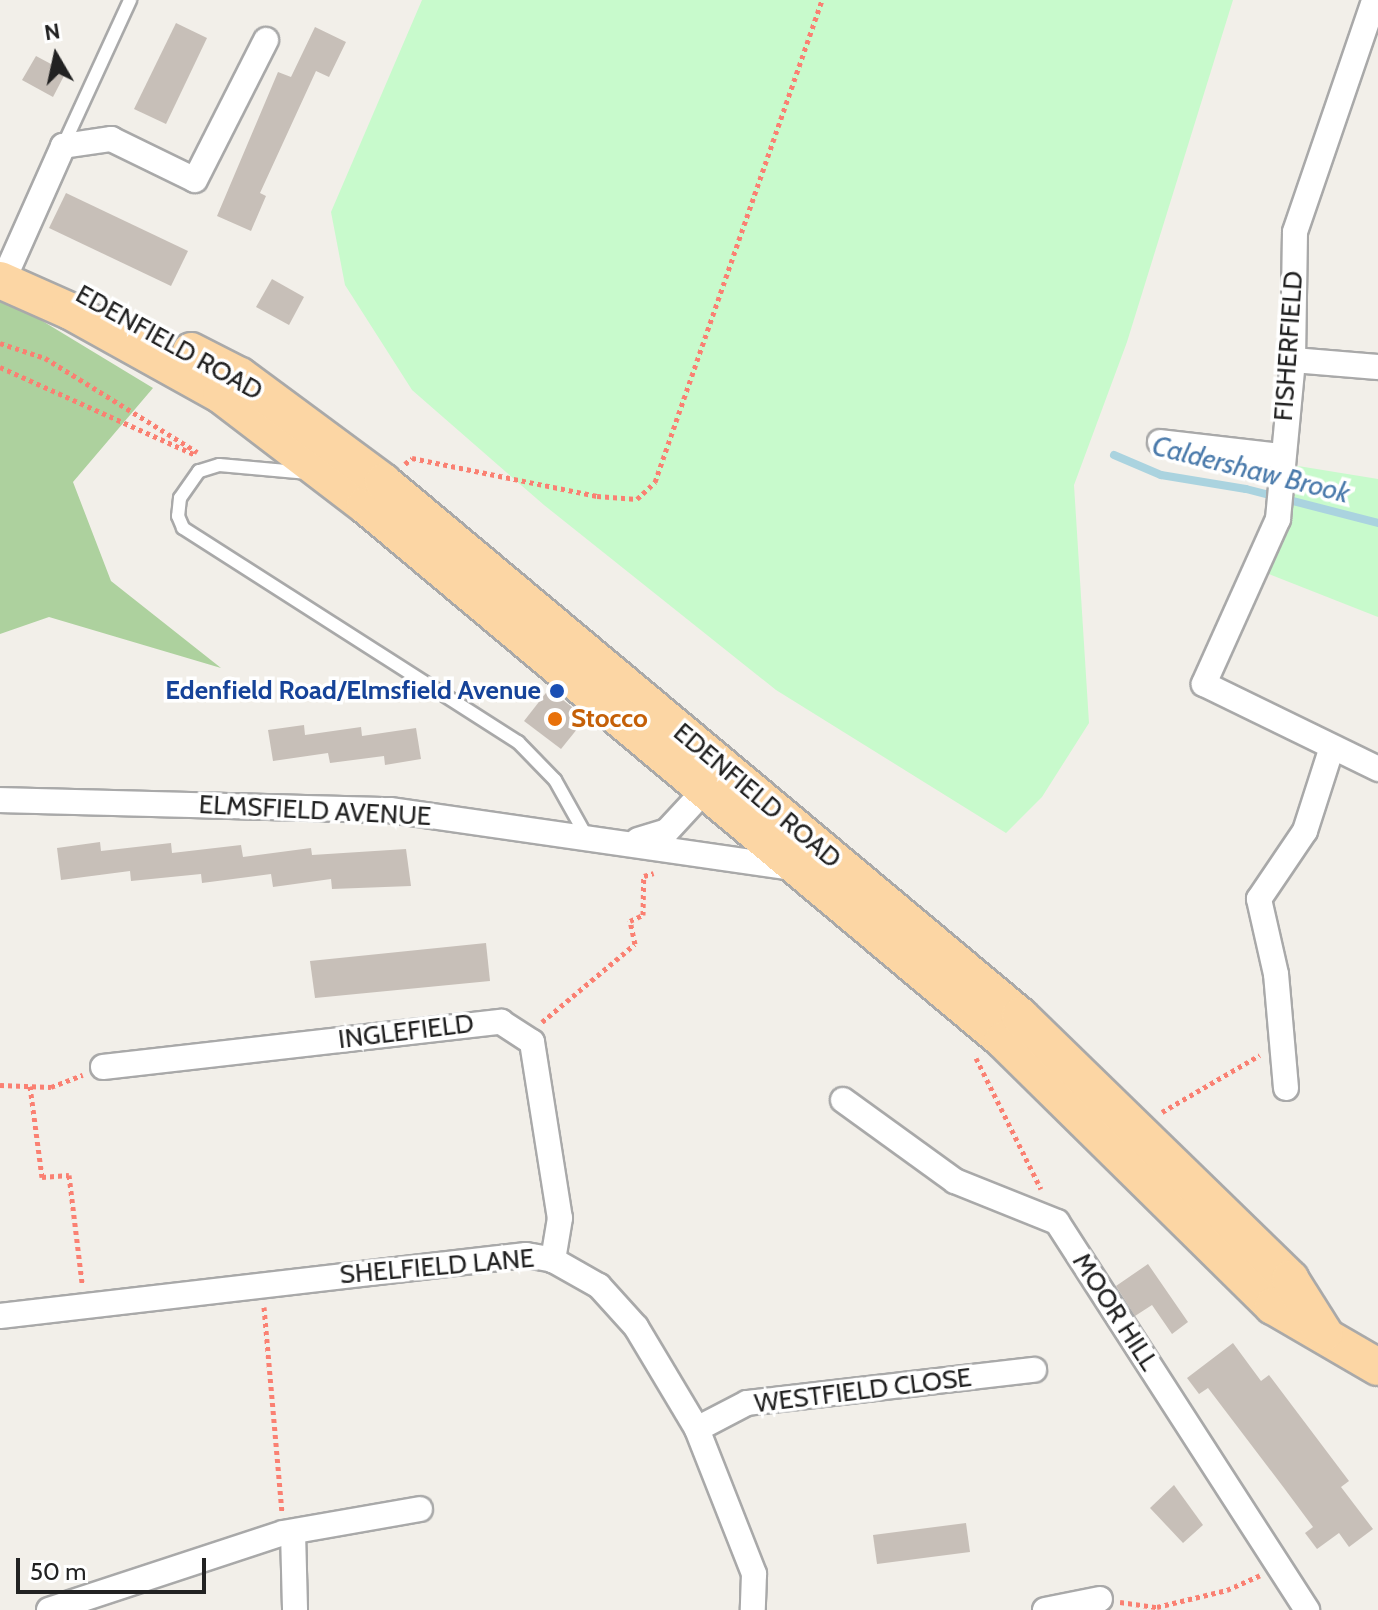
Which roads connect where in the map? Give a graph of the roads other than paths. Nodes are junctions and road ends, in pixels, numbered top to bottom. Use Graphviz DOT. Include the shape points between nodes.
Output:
graph roads {
  1 [pos="130,0"];
  2 [pos="1368,4"];
  3 [pos="266,40"];
  4 [pos="63,146"];
  5 [pos="4,269"];
  6 [pos="1293,360"];
  7 [pos="1378,367"];
  8 [pos="1160,442"];
  9 [pos="1280,468"];
  10 [pos="324,474"];
  11 [pos="1332,747"];
  12 [pos="1378,769"];
  13 [pos="714,780"];
  14 [pos="0,800"];
  15 [pos="588,839"];
  16 [pos="629,843"];
  17 [pos="792,868"];
  18 [pos="103,1067"];
  19 [pos="1286,1088"];
  20 [pos="843,1100"];
  21 [pos="1116,1123"];
  22 [pos="553,1260"];
  23 [pos="0,1316"];
  24 [pos="1378,1367"];
  25 [pos="1034,1370"];
  26 [pos="697,1429"];
  27 [pos="420,1509"];
  28 [pos="288,1533"];
  29 [pos="1100,1599"];
  30 [pos="49,1610"];
  31 [pos="295,1610"];
  32 [pos="753,1610"];
  33 [pos="1045,1610"];
  34 [pos="1307,1610"];
  1 -- 4 [label="lane"];
  2 -- 6 [label="street, FISHERFIELD" via="1295,232"];
  3 -- 4 [label="street" via="195,180 111,139"];
  4 -- 5 [label="street"];
  5 -- 10 [label="main road, EDENFIELD ROAD" via="221,395"];
  5 -- 13 [label="main road, EDENFIELD ROAD" via="240,376 383,482"];
  6 -- 7 [label="street"];
  6 -- 9 [label="street, FISHERFIELD"];
  8 -- 9 [label="street" via="1176,447 1194,432"];
  9 -- 11 [label="street, FISHERFIELD" via="1278,519 1204,684"];
  10 -- 13 [label="main road, EDENFIELD ROAD"];
  10 -- 15 [label="lane" via="219,465 199,471 180,498 183,528 518,742 555,780"];
  11 -- 12 [label="street, FISHERFIELD"];
  11 -- 19 [label="street" via="1305,831 1259,899 1276,974"];
  13 -- 16 [label="street, ELMSFIELD AVENUE" via="667,831"];
  13 -- 17 [label="main road, EDENFIELD ROAD"];
  13 -- 21 [label="main road, EDENFIELD ROAD" via="1020,1016"];
  14 -- 15 [label="street, ELMSFIELD AVENUE" via="390,810"];
  15 -- 16 [label="street, ELMSFIELD AVENUE"];
  16 -- 17 [label="street, ELMSFIELD AVENUE"];
  17 -- 21 [label="main road, EDENFIELD ROAD" via="1003,1040"];
  18 -- 22 [label="street, INGLEFIELD" via="501,1022 532,1042 560,1218"];
  20 -- 34 [label="street, MOOR HILL" via="955,1181 1057,1222"];
  21 -- 24 [label="main road, EDENFIELD ROAD" via="1290,1279 1327,1339"];
  22 -- 23 [label="street, SHELFIELD LANE" via="526,1255"];
  22 -- 26 [label="street, SHELFIELD LANE" via="599,1286 636,1327"];
  25 -- 26 [label="street, WESTFIELD CLOSE" via="747,1403"];
  26 -- 32 [label="street, SHELFIELD LANE" via="754,1574"];
  27 -- 28 [label="street"];
  28 -- 30 [label="street"];
  28 -- 31 [label="street"];
  29 -- 33 [label="street"];
}
